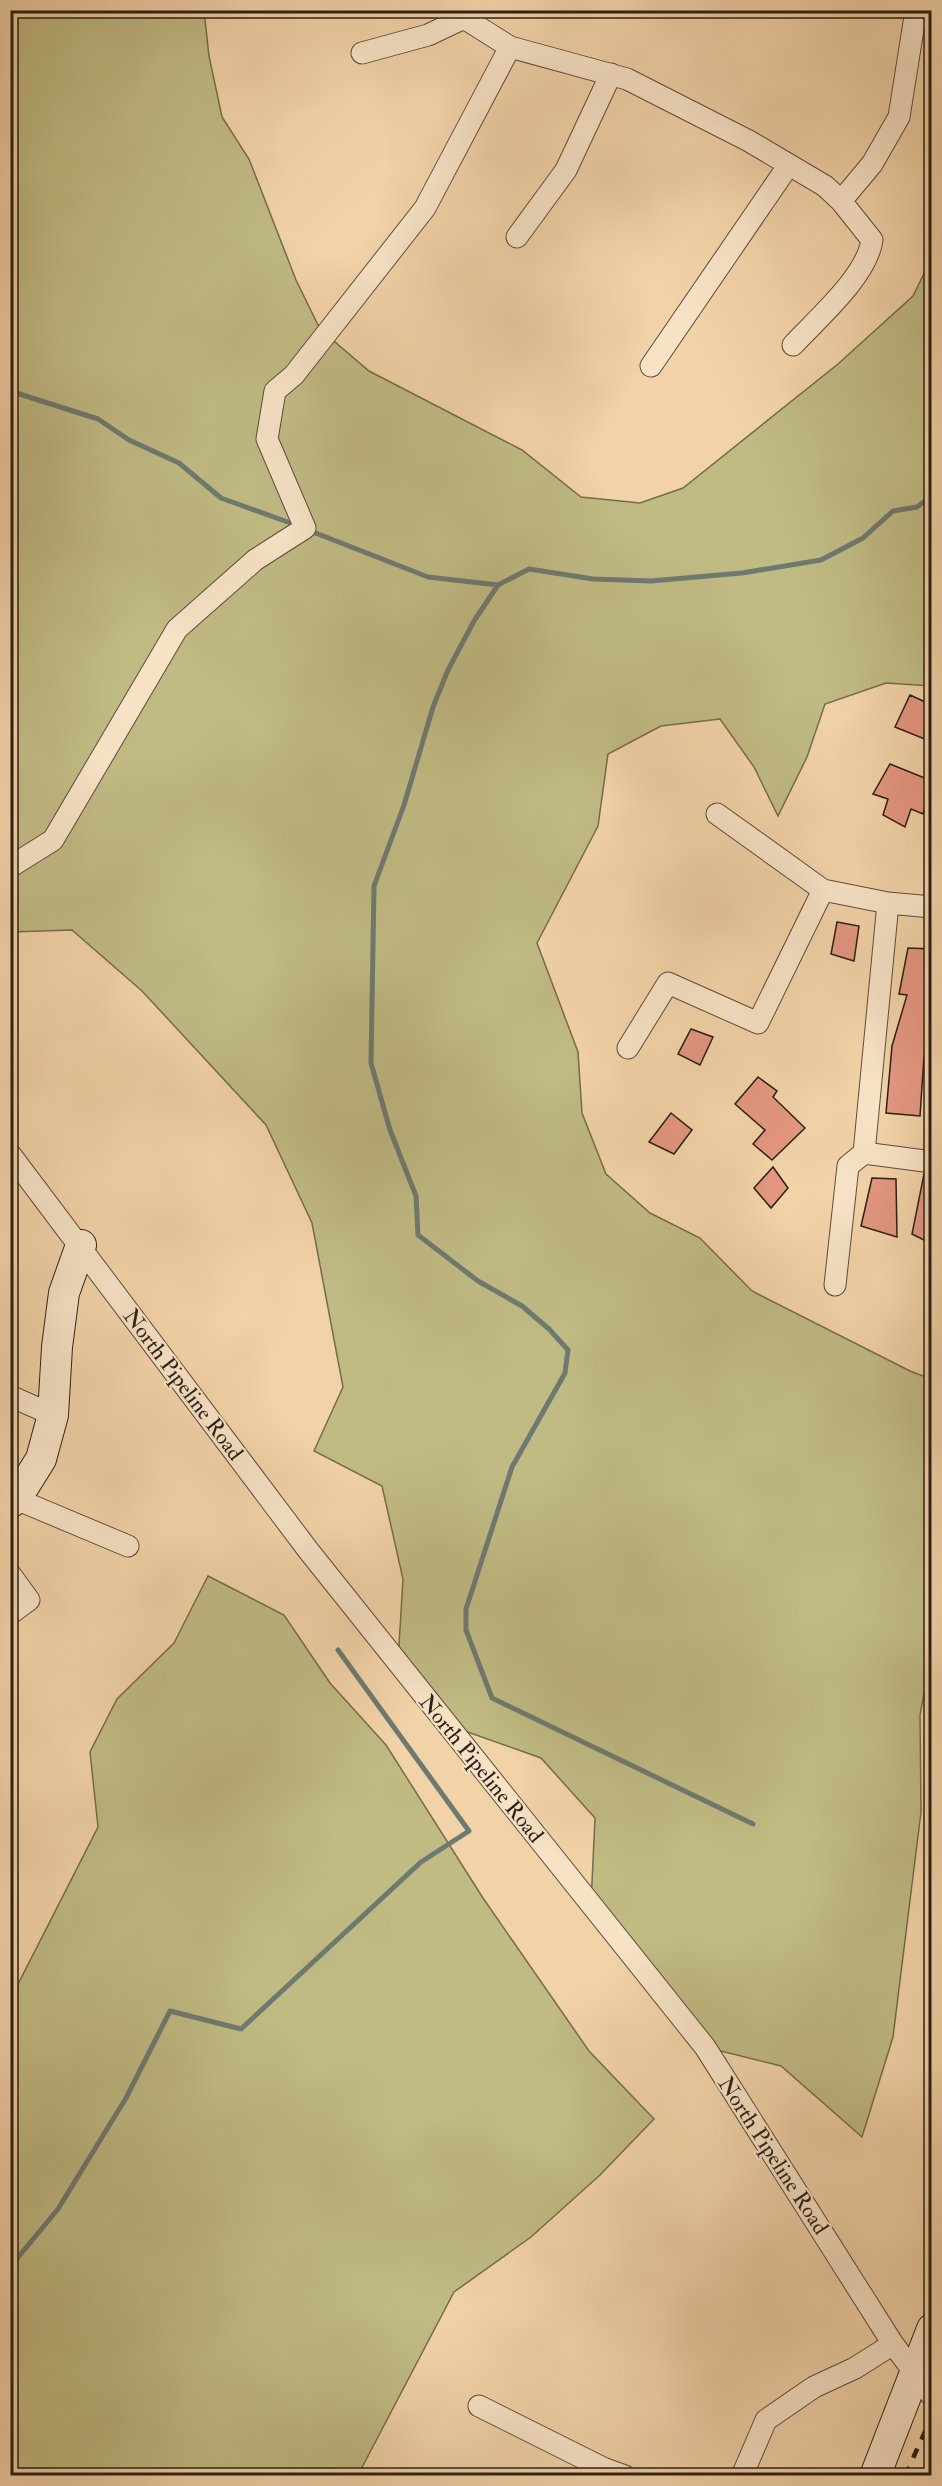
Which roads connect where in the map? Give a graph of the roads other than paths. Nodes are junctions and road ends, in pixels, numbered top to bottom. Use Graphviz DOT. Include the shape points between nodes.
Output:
graph roads {
  1 [pos="916,10"];
  2 [pos="465,14"];
  3 [pos="510,47"];
  4 [pos="362,53"];
  5 [pos="611,74"];
  6 [pos="788,166"];
  7 [pos="841,201"];
  8 [pos="518,237"];
  9 [pos="793,345"];
  10 [pos="651,366"];
  11 [pos="717,814"];
  12 [pos="10,867"];
  13 [pos="823,890"];
  14 [pos="888,903"];
  15 [pos="932,907"];
  16 [pos="628,1048"];
  17 [pos="864,1153"];
  18 [pos="10,1154"];
  19 [pos="932,1162"];
  20 [pos="81,1245"];
  21 [pos="835,1284"];
  22 [pos="10,1396"];
  23 [pos="52,1415"];
  24 [pos="13,1501"];
  25 [pos="128,1546"];
  26 [pos="10,1574"];
  27 [pos="10,1614"];
  28 [pos="932,2329"];
  29 [pos="893,2344"];
  30 [pos="923,2385"];
  31 [pos="479,2406"];
  32 [pos="625,2475"];
  33 [pos="742,2475"];
  34 [pos="875,2475"];
  1 -- 7 [label="street" via="899,117 872,164"];
  2 -- 3 [label="street"];
  2 -- 4 [label="street" via="428,35"];
  3 -- 5 [label="street"];
  3 -- 12 [label="street" via="425,208 294,375 275,391 267,439 305,528 255,560 177,629 53,840"];
  5 -- 6 [label="street" via="687,108"];
  5 -- 8 [label="street" via="566,170"];
  6 -- 7 [label="street" via="825,186"];
  6 -- 10 [label="street"];
  7 -- 9 [label="street" via="872,240 870,253 849,284"];
  11 -- 13 [label="street"];
  13 -- 14 [label="street"];
  13 -- 16 [label="street" via="758,1023 668,983"];
  14 -- 15 [label="street"];
  14 -- 17 [label="street"];
  17 -- 19 [label="street"];
  17 -- 21 [label="street" via="848,1166"];
  18 -- 20 [label="street, North Pipeline Road"];
  20 -- 23 [label="street" via="64,1293"];
  20 -- 29 [label="street, North Pipeline Road" via="308,1550 705,2047"];
  22 -- 23 [label="street"];
  23 -- 24 [label="street" via="41,1459"];
  24 -- 25 [label="street"];
  26 -- 27 [label="street" via="28,1600"];
  28 -- 30 [label="street"];
  29 -- 30 [label="street, North Pipeline Road"];
  29 -- 33 [label="street" via="814,2387 766,2420"];
  30 -- 34 [label="street"];
  31 -- 32 [label="street" via="603,2468"];
}
